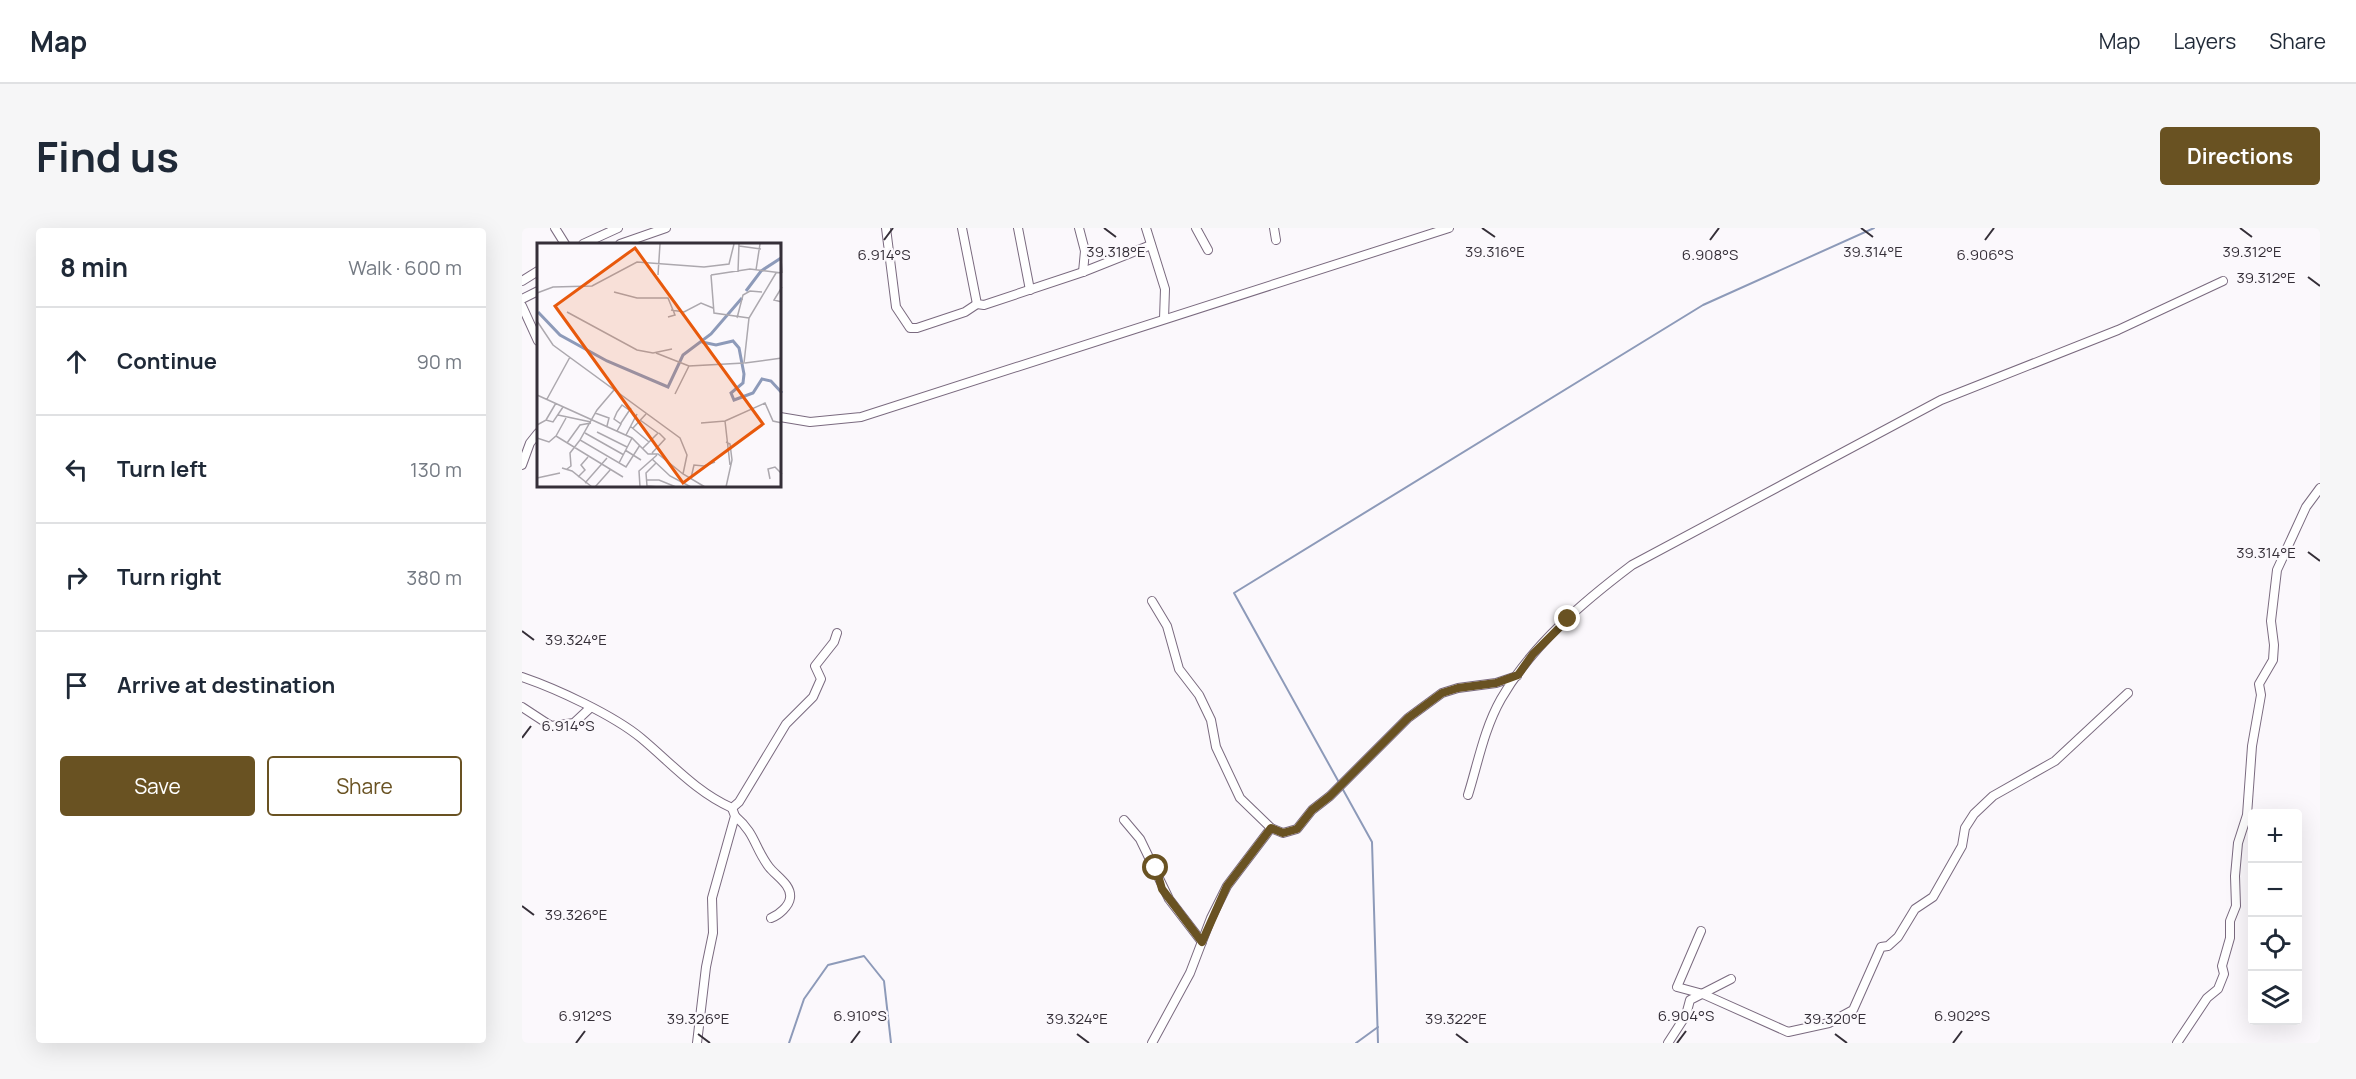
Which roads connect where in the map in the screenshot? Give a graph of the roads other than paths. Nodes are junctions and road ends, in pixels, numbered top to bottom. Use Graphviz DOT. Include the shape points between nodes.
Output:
graph roads {
  1 [pos="555,228"];
  2 [pos="618,228"];
  3 [pos="666,228"];
  4 [pos="886,228"];
  5 [pos="962,228"];
  6 [pos="1018,228"];
  7 [pos="1078,228"];
  8 [pos="1146,228"];
  9 [pos="1196,228"];
  10 [pos="1274,228"];
  11 [pos="1449,228"];
  12 [pos="1276,240"];
  13 [pos="563,243"];
  14 [pos="586,243"];
  15 [pos="623,243"];
  16 [pos="1152,245"];
  17 [pos="1208,250"];
  18 [pos="537,272"];
  19 [pos="1083,273"];
  20 [pos="522,281"];
  21 [pos="2223,281"];
  22 [pos="1030,290"];
  23 [pos="537,292"];
  24 [pos="522,299"];
  25 [pos="977,304"];
  26 [pos="522,306"];
  27 [pos="1164,319"];
  28 [pos="537,339"];
  29 [pos="782,417"];
  30 [pos="537,434"];
  31 [pos="522,465"];
  32 [pos="2320,488"];
  33 [pos="1152,601"];
  34 [pos="837,633"];
  35 [pos="1518,675"];
  36 [pos="522,677"];
  37 [pos="2128,693"];
  38 [pos="522,707"];
  39 [pos="590,708"];
  40 [pos="1468,795"];
  41 [pos="733,812"];
  42 [pos="1124,820"];
  43 [pos="1271,828"];
  44 [pos="771,918"];
  45 [pos="1701,931"];
  46 [pos="1202,942"];
  47 [pos="1731,979"];
  48 [pos="1703,994"];
  49 [pos="697,1043"];
  50 [pos="1152,1043"];
  51 [pos="1668,1043"];
  52 [pos="2177,1043"];
  1 -- 13 [label="street"];
  2 -- 14 [label="street"];
  3 -- 15 [label="street"];
  4 -- 25 [label="street" via="896,307 910,327 965,312"];
  5 -- 25 [label="street"];
  6 -- 22 [label="street"];
  7 -- 19 [label="street" via="1085,251"];
  8 -- 16 [label="street"];
  9 -- 17 [label="street"];
  10 -- 12 [label="street"];
  11 -- 27 [label="street"];
  16 -- 19 [label="street"];
  16 -- 27 [label="street" via="1165,290"];
  18 -- 20 [label="street"];
  19 -- 22 [label="street"];
  21 -- 35 [label="street" via="2118,330 1941,400 1632,565 1551,635"];
  22 -- 25 [label="street" via="995,303"];
  23 -- 24 [label="street"];
  26 -- 28 [label="street"];
  27 -- 29 [label="street" via="861,417 810,422"];
  30 -- 31 [label="street"];
  32 -- 52 [label="street" via="2306,507 2277,570 2271,621 2273,656 2259,684 2247,815 2238,843 2236,906 2222,966 2224,974 2218,989 2207,998"];
  33 -- 43 [label="street" via="1167,626 1179,669 1199,695 1211,720 1216,747 1240,798"];
  34 -- 41 [label="street" via="815,666 821,680 817,690 786,724"];
  35 -- 40 [label="street" via="1489,725"];
  35 -- 43 [label="street" via="1442,693 1408,718 1297,829 1283,833"];
  36 -- 39 [label="street"];
  37 -- 48 [label="street" via="2055,761 1993,796 1974,814 1965,828 1962,846 1933,897 1915,909 1898,938 1881,947 1853,1010 1829,1023 1788,1032"];
  38 -- 39 [label="street" via="551,726 574,723"];
  39 -- 41 [label="street" via="628,728 690,782"];
  41 -- 44 [label="street" via="750,830 767,865 789,888 788,903"];
  41 -- 49 [label="street" via="712,898 713,933"];
  42 -- 46 [label="street" via="1140,839 1166,894"];
  43 -- 46 [label="street" via="1227,886"];
  45 -- 48 [label="street" via="1677,987"];
  46 -- 50 [label="street"];
  47 -- 48 [label="street"];
  48 -- 51 [label="street" via="1690,1000 1686,1015"];
}
